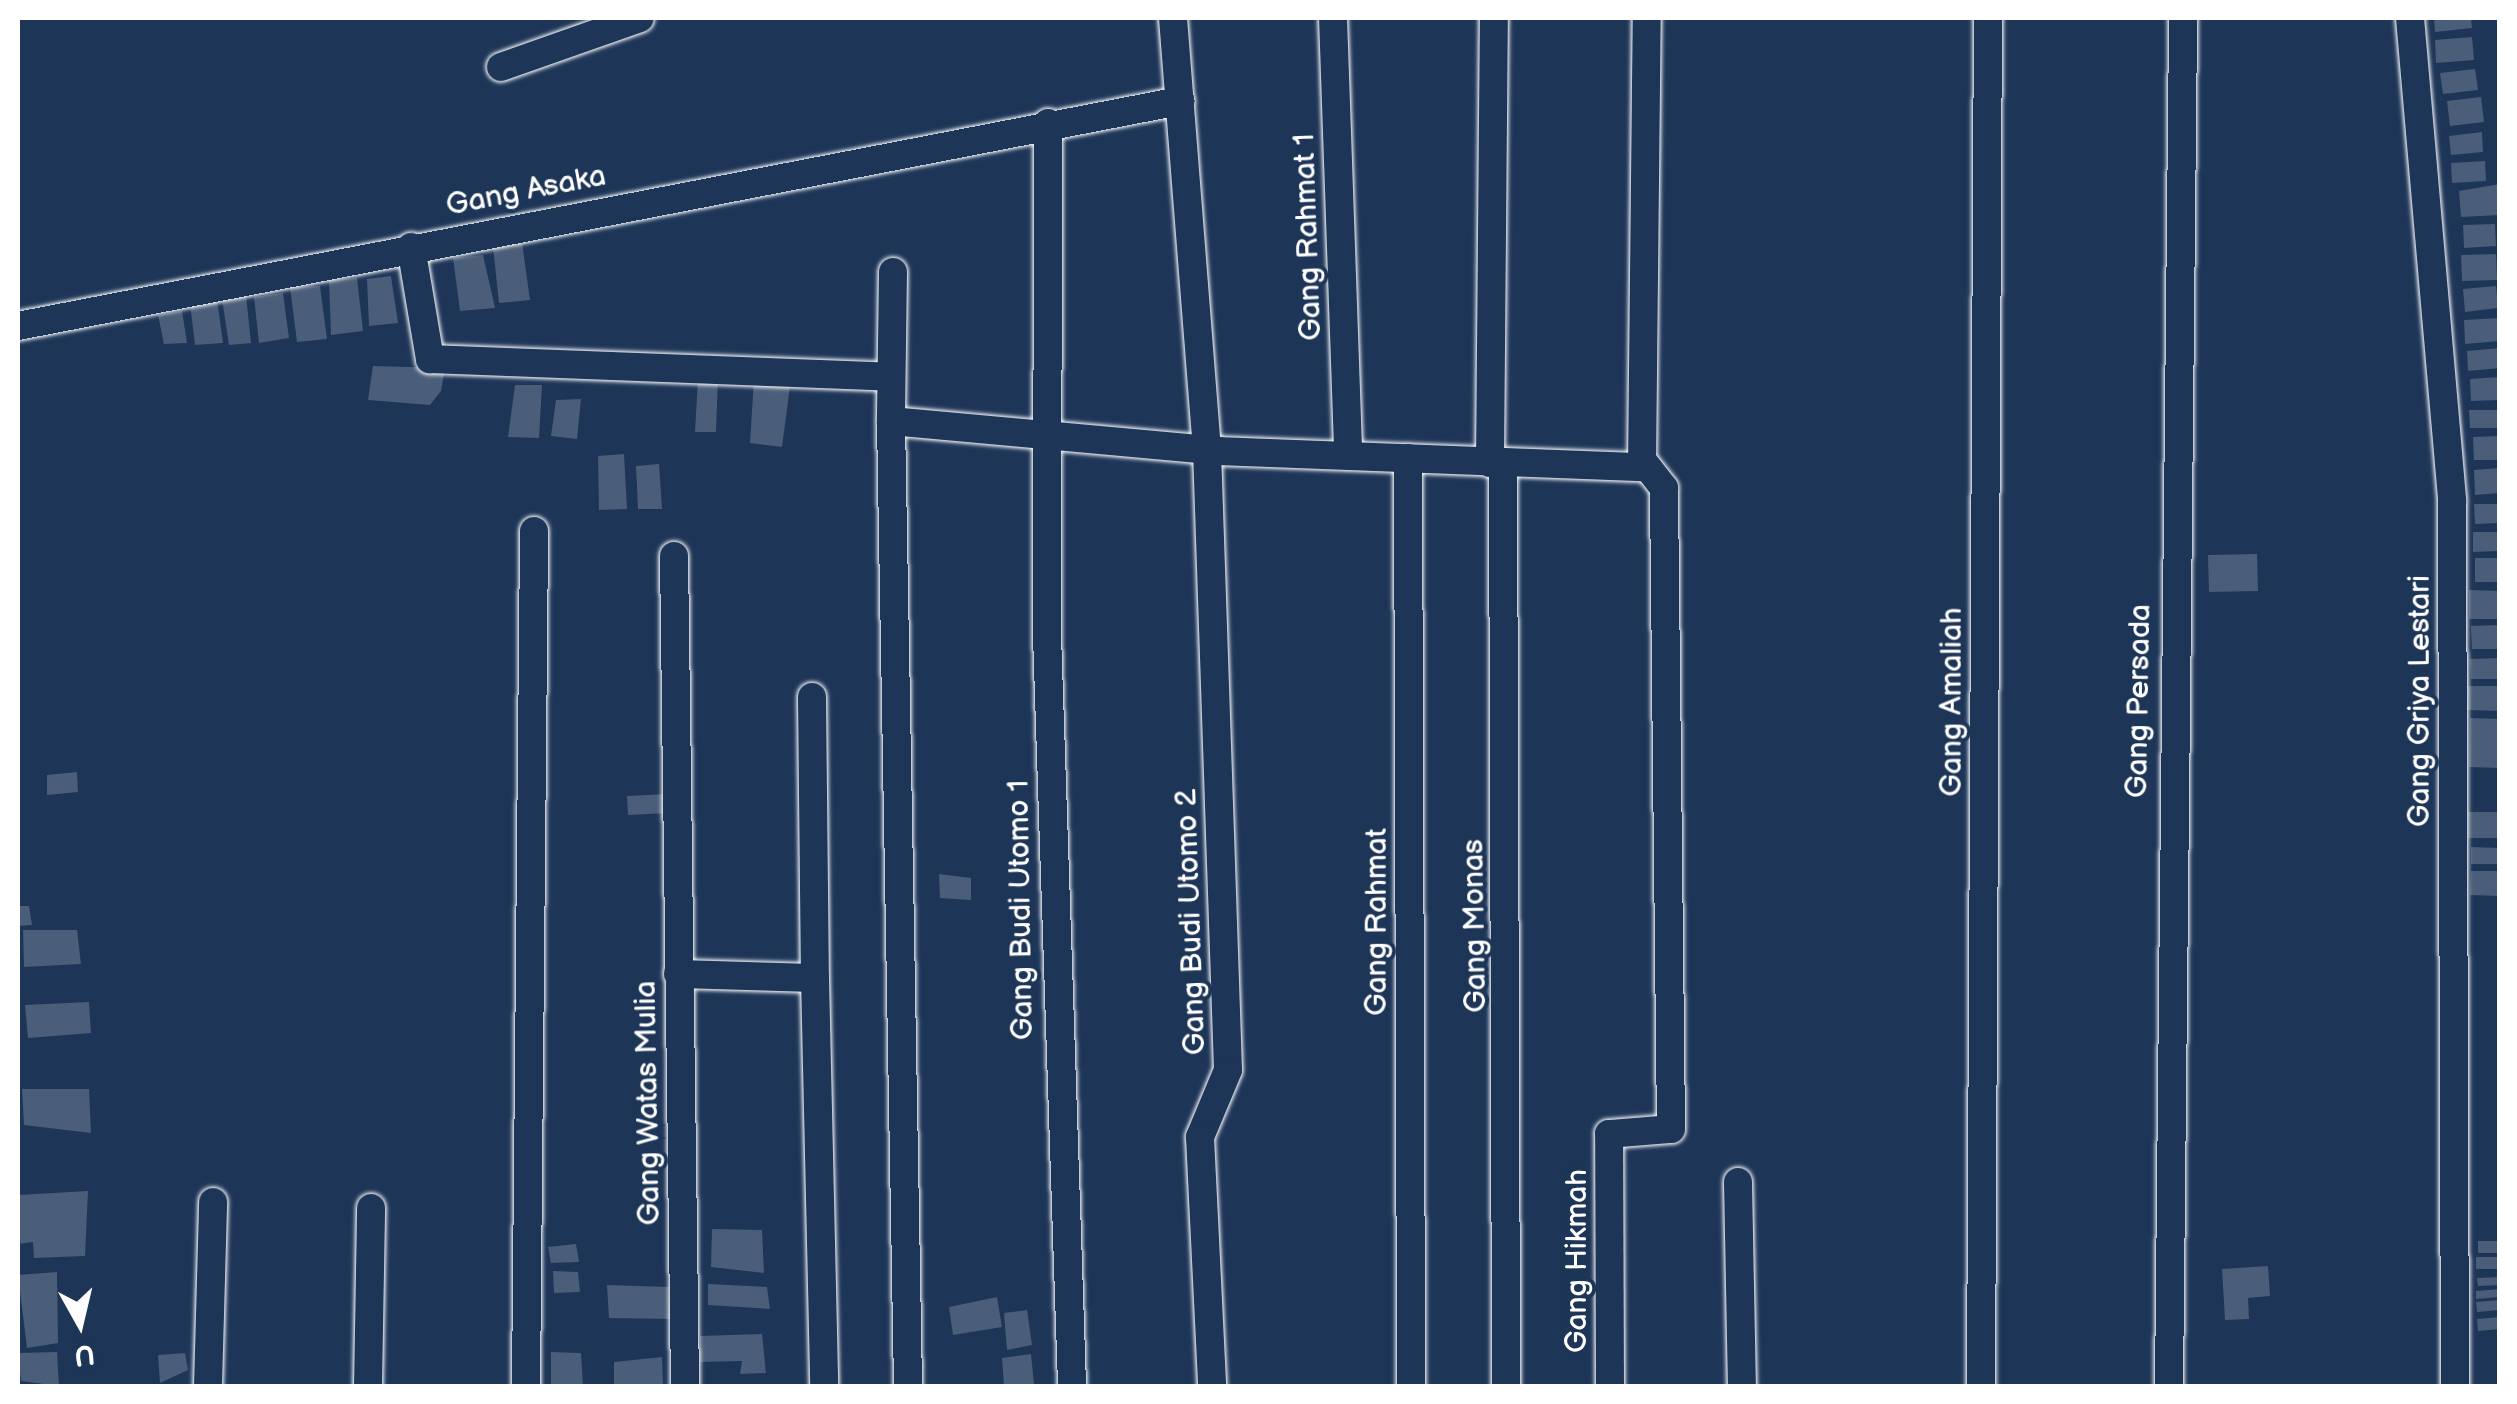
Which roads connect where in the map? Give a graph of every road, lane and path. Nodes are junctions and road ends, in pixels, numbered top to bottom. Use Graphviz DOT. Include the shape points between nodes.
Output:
graph roads {
  1 [pos="640,18"];
  2 [pos="1172,18"];
  3 [pos="1334,18"];
  4 [pos="1494,18"];
  5 [pos="1648,18"];
  6 [pos="1988,18"];
  7 [pos="2183,18"];
  8 [pos="2410,18"];
  9 [pos="501,67"];
  10 [pos="1180,101"];
  11 [pos="1048,124"];
  12 [pos="411,247"];
  13 [pos="893,272"];
  14 [pos="18,326"];
  15 [pos="890,377"];
  16 [pos="890,421"];
  17 [pos="1048,431"];
  18 [pos="1207,450"];
  19 [pos="1348,454"];
  20 [pos="1408,458"];
  21 [pos="1497,464"];
  22 [pos="1646,465"];
  23 [pos="534,531"];
  24 [pos="674,556"];
  25 [pos="812,697"];
  26 [pos="678,974"];
  27 [pos="815,978"];
  28 [pos="1738,1182"];
  29 [pos="212,1202"];
  30 [pos="370,1208"];
  31 [pos="824,1383"];
  32 [pos="208,1386"];
  33 [pos="368,1386"];
  34 [pos="526,1386"];
  35 [pos="685,1386"];
  36 [pos="908,1386"];
  37 [pos="1072,1386"];
  38 [pos="1212,1386"];
  39 [pos="1410,1386"];
  40 [pos="1506,1386"];
  41 [pos="1610,1386"];
  42 [pos="1742,1386"];
  43 [pos="1980,1386"];
  44 [pos="2168,1386"];
  45 [pos="2455,1386"];
  1 -- 9 [label="street"];
  2 -- 10 [label="street, Gang Budi Utomo 2"];
  3 -- 19 [label="street, Gang Rahmat 1"];
  4 -- 21 [label="street, Gang Monas"];
  5 -- 22 [label="street"];
  6 -- 43 [label="street, Gang Amaliah"];
  7 -- 44 [label="street, Gang Persada"];
  8 -- 45 [label="street, Gang Griya Lestari" via="2452,500"];
  10 -- 11 [label="street, Gang Asaka"];
  10 -- 18 [label="street, Gang Budi Utomo 2"];
  11 -- 12 [label="street, Gang Asaka"];
  11 -- 17 [label="street, Gang Budi Utomo 1"];
  12 -- 14 [label="street, Gang Asaka"];
  12 -- 15 [label="street" via="430,359"];
  13 -- 15 [label="street"];
  15 -- 16 [label="street"];
  16 -- 17 [label="street"];
  16 -- 36 [label="street" via="898,1141"];
  17 -- 18 [label="street"];
  17 -- 37 [label="street, Gang Budi Utomo 1" via="1057,1082"];
  18 -- 19 [label="street"];
  18 -- 38 [label="street, Gang Budi Utomo 2" via="1228,1070 1200,1137"];
  19 -- 20 [label="street"];
  20 -- 21 [label="street"];
  20 -- 39 [label="street, Gang Rahmat"];
  21 -- 22 [label="street"];
  21 -- 40 [label="street, Gang Monas"];
  22 -- 41 [label="street, Gang Hikmah" via="1664,488 1672,1129 1610,1134"];
  23 -- 34 [label="street"];
  24 -- 26 [label="street, Gang Watas Mulia"];
  25 -- 27 [label="street"];
  26 -- 27 [label="street"];
  26 -- 35 [label="street, Gang Watas Mulia"];
  27 -- 31 [label="street"];
  28 -- 42 [label="street"];
  29 -- 32 [label="street"];
  30 -- 33 [label="street"];
}
